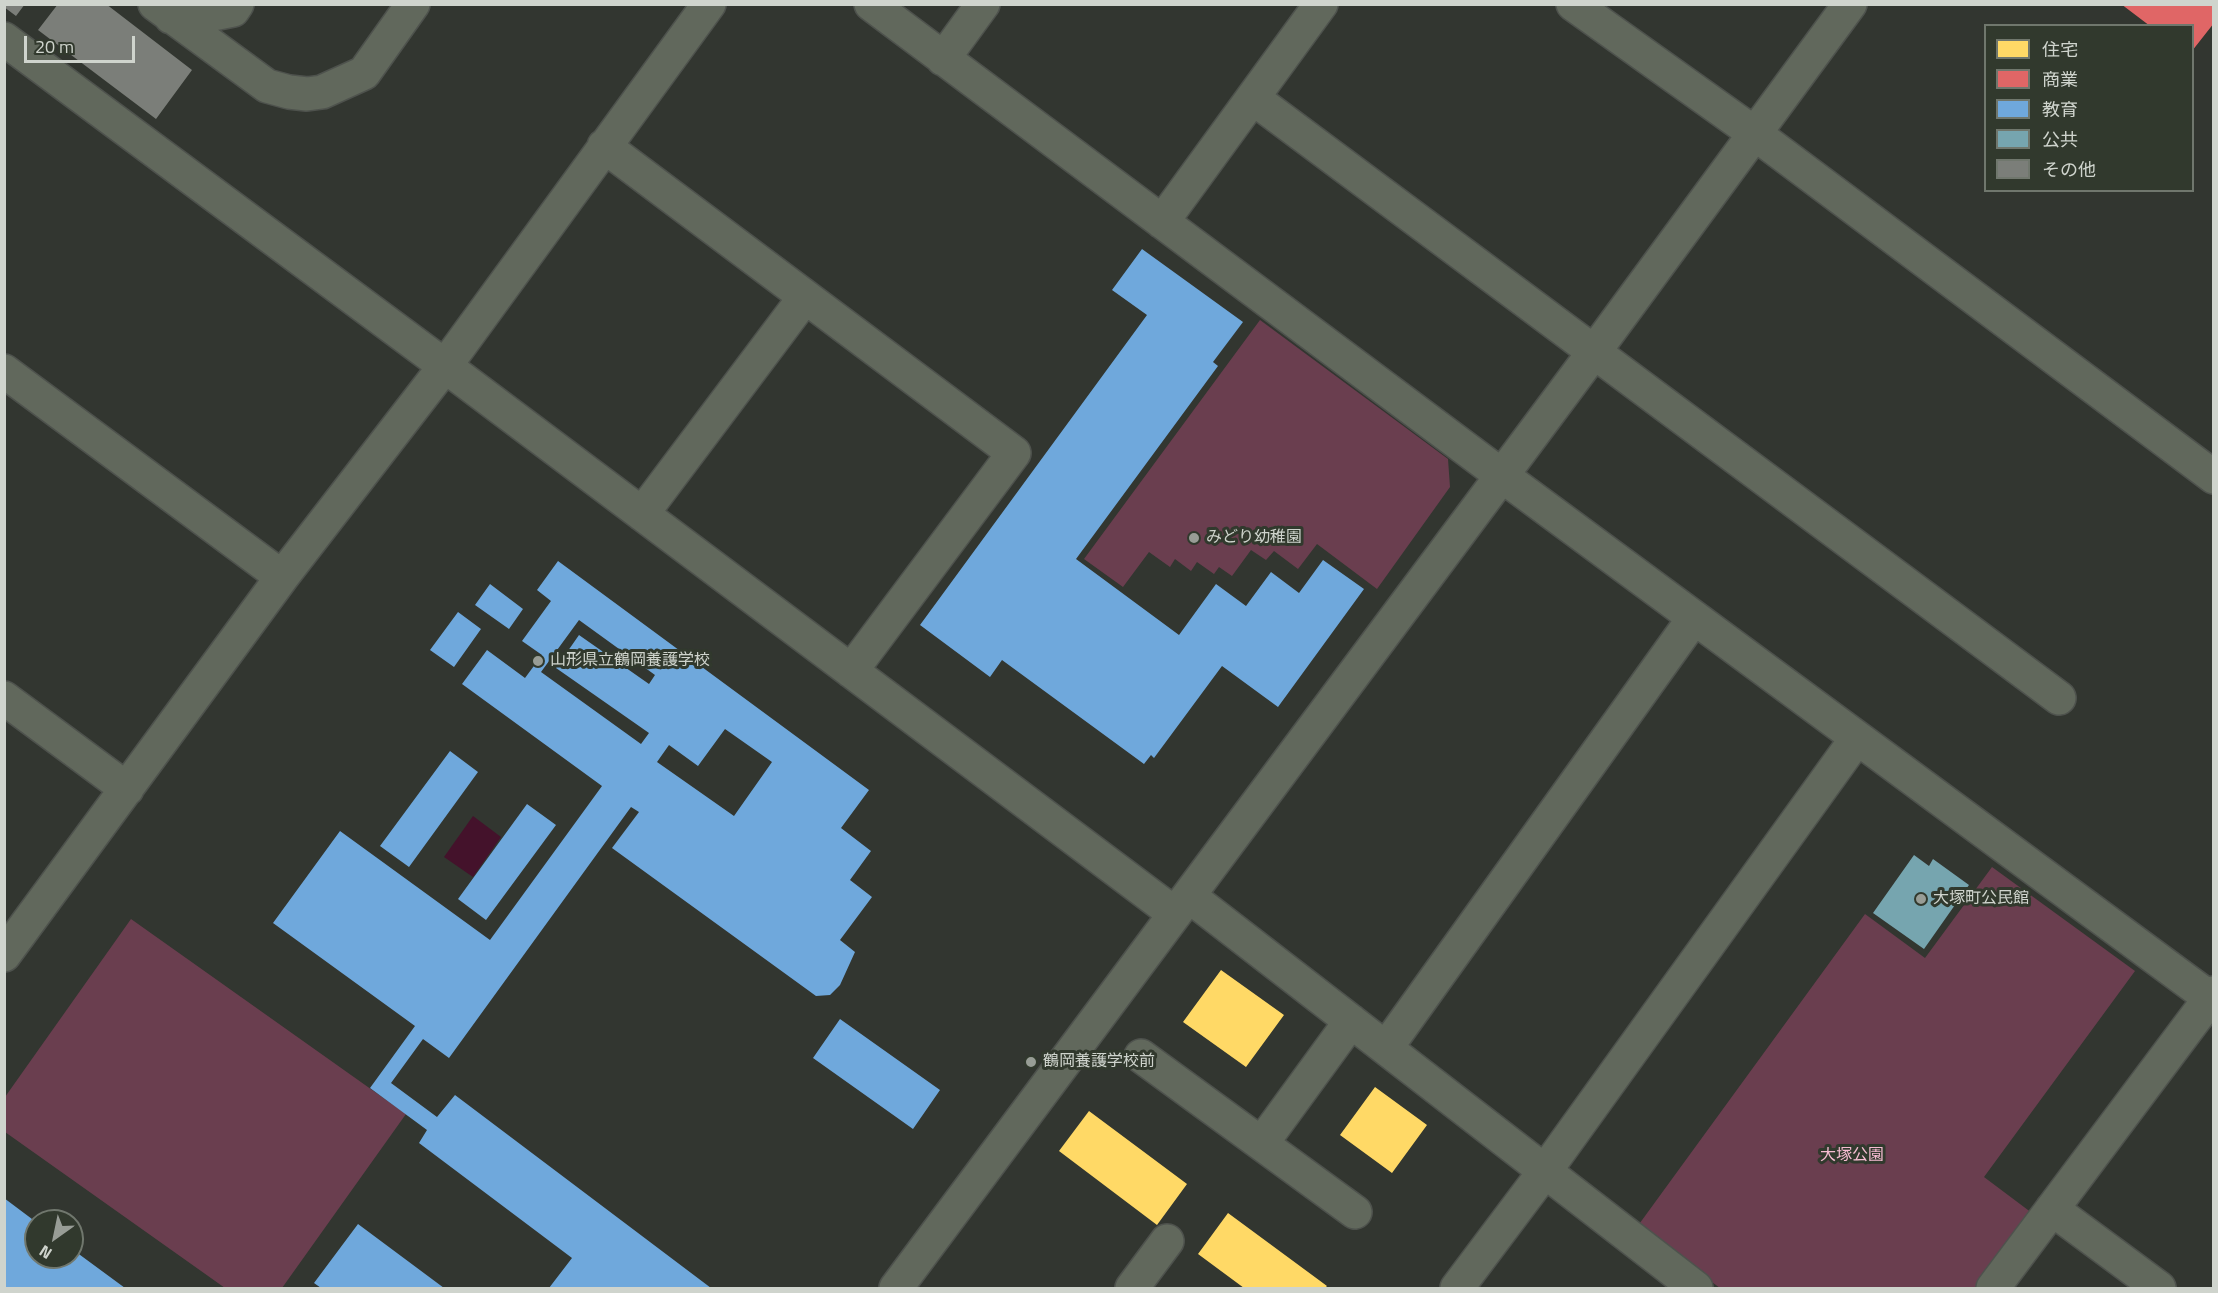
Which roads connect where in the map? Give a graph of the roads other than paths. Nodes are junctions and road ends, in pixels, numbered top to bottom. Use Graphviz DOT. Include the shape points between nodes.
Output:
graph roads {
  1 [pos="237,4"];
  2 [pos="413,4"];
  3 [pos="709,4"];
  4 [pos="871,4"];
  5 [pos="983,4"];
  6 [pos="1321,4"];
  7 [pos="1573,4"];
  8 [pos="1850,4"];
  9 [pos="163,11"];
  10 [pos="4,39"];
  11 [pos="943,60"];
  12 [pos="1253,98"];
  13 [pos="1754,133"];
  14 [pos="604,146"];
  15 [pos="1162,222"];
  16 [pos="805,297"];
  17 [pos="1594,352"];
  18 [pos="445,366"];
  19 [pos="4,371"];
  20 [pos="1501,475"];
  21 [pos="2214,477"];
  22 [pos="642,514"];
  23 [pos="282,577"];
  24 [pos="1694,618"];
  25 [pos="850,671"];
  26 [pos="4,698"];
  27 [pos="2059,698"];
  28 [pos="1857,738"];
  29 [pos="127,789"];
  30 [pos="1182,905"];
  31 [pos="4,955"];
  32 [pos="2212,997"];
  33 [pos="1351,1021"];
  34 [pos="1386,1048"];
  35 [pos="1141,1056"];
  36 [pos="1262,1143"];
  37 [pos="1545,1172"];
  38 [pos="2052,1209"];
  39 [pos="1355,1212"];
  40 [pos="1167,1241"];
  41 [pos="896,1288"];
  42 [pos="1132,1288"];
  43 [pos="1457,1288"];
  44 [pos="1696,1288"];
  45 [pos="1993,1288"];
  46 [pos="2159,1288"];
  1 -- 9 [label="street" via="233,10 208,15"];
  2 -- 9 [label="street" via="364,73 322,92 307,94 267,86"];
  3 -- 14 [label="street"];
  4 -- 11 [label="street"];
  5 -- 11 [label="street"];
  6 -- 12 [label="street"];
  7 -- 13 [label="street"];
  8 -- 13 [label="street"];
  10 -- 18 [label="street"];
  11 -- 15 [label="street"];
  12 -- 15 [label="street"];
  12 -- 17 [label="street"];
  13 -- 17 [label="street"];
  13 -- 21 [label="street"];
  14 -- 16 [label="street"];
  14 -- 18 [label="street"];
  15 -- 20 [label="street"];
  16 -- 22 [label="street"];
  16 -- 25 [label="street" via="1014,453"];
  17 -- 20 [label="street"];
  17 -- 27 [label="street"];
  18 -- 22 [label="street"];
  18 -- 23 [label="street"];
  19 -- 23 [label="street"];
  20 -- 24 [label="street"];
  20 -- 30 [label="street"];
  22 -- 25 [label="street"];
  23 -- 29 [label="street"];
  24 -- 28 [label="street"];
  24 -- 34 [label="street"];
  25 -- 30 [label="street"];
  26 -- 29 [label="street"];
  28 -- 32 [label="street"];
  28 -- 37 [label="street"];
  29 -- 31 [label="street"];
  30 -- 33 [label="street"];
  30 -- 41 [label="street"];
  32 -- 38 [label="street"];
  33 -- 34 [label="street"];
  33 -- 36 [label="street"];
  34 -- 37 [label="street"];
  35 -- 36 [label="street"];
  36 -- 39 [label="street"];
  37 -- 43 [label="street"];
  37 -- 44 [label="street"];
  38 -- 45 [label="street"];
  38 -- 46 [label="street"];
  40 -- 42 [label="street"];
}
